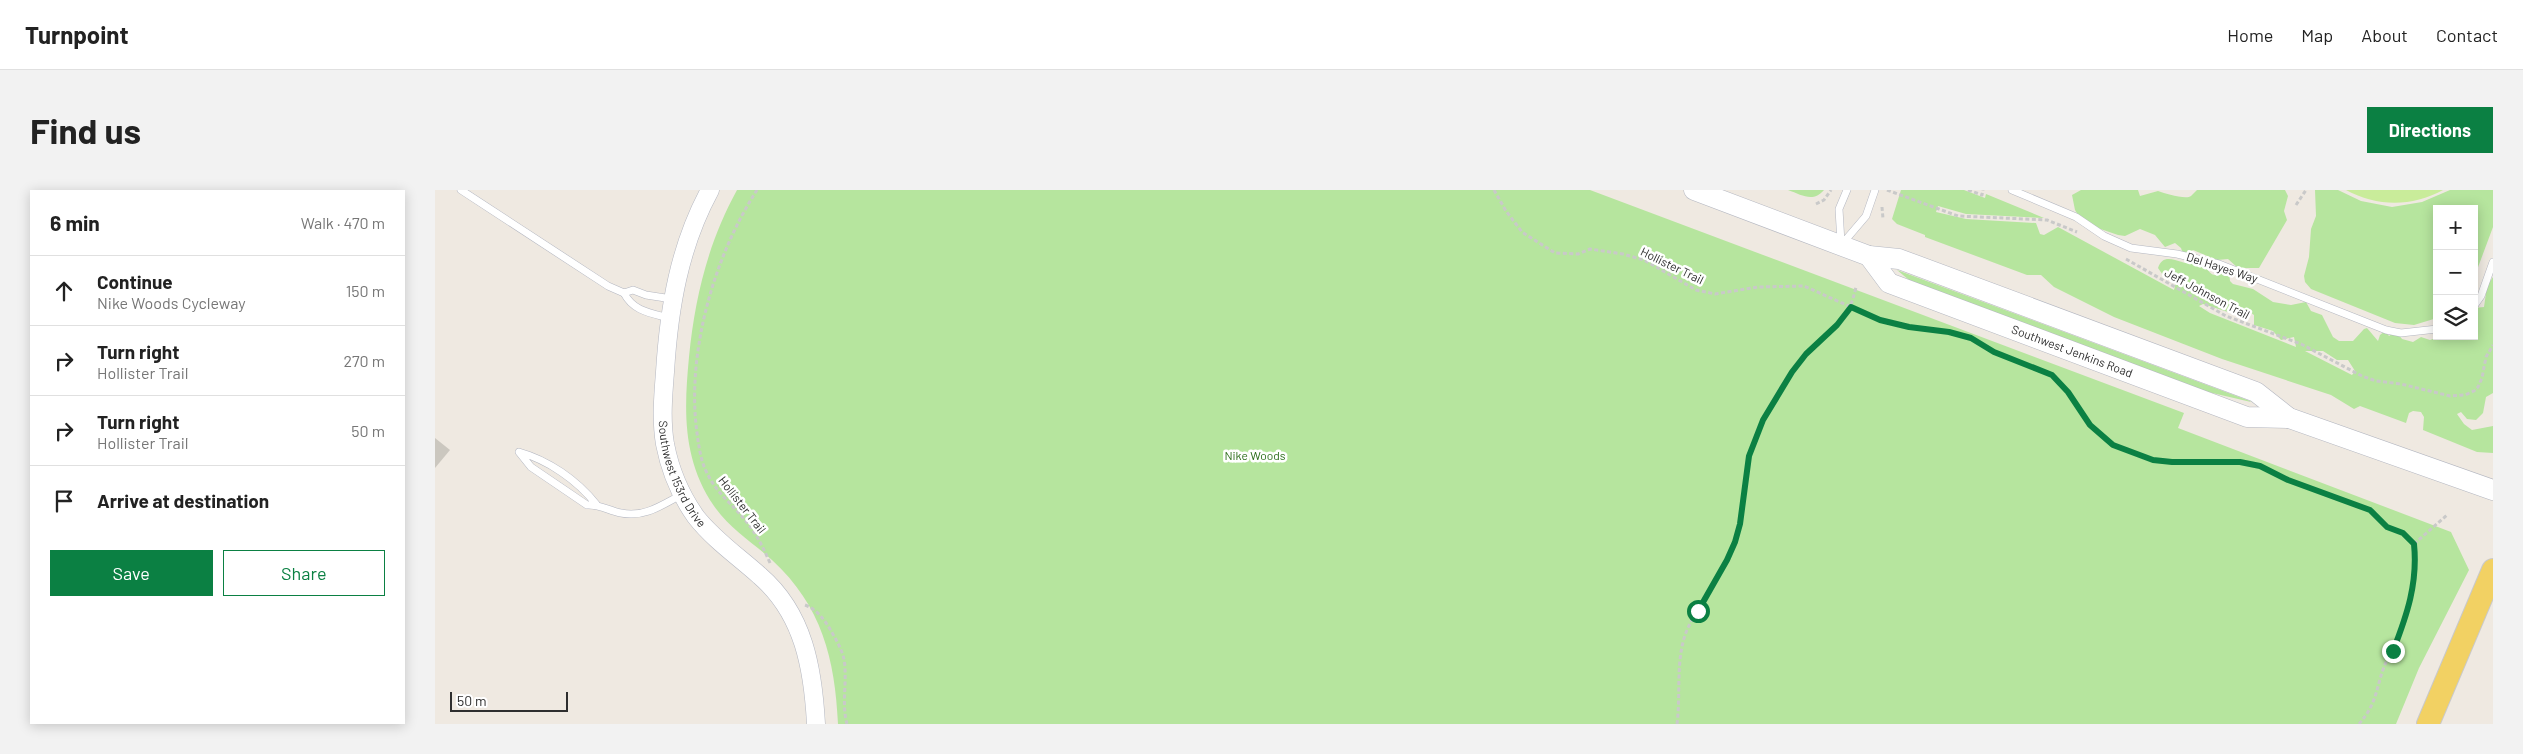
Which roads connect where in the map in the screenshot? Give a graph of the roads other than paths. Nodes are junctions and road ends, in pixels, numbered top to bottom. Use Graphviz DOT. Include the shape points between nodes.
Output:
graph roads {
  1 [pos="461,190"];
  2 [pos="710,190"];
  3 [pos="1694,190"];
  4 [pos="1847,190"];
  5 [pos="1875,190"];
  6 [pos="2012,190"];
  7 [pos="1841,245"];
  8 [pos="2493,262"];
  9 [pos="623,293"];
  10 [pos="673,299"];
  11 [pos="2478,300"];
  12 [pos="670,318"];
  13 [pos="2433,330"];
  14 [pos="2493,490"];
  15 [pos="683,494"];
  16 [pos="596,504"];
  17 [pos="2493,570"];
  18 [pos="816,724"];
  19 [pos="2428,724"];
  1 -- 9 [label="lane" via="595,279"];
  2 -- 10 [label="street, Southwest 153rd Drive" via="681,258"];
  3 -- 7 [label="main road, Southwest Jenkins Road"];
  4 -- 7 [label="lane" via="1839,209"];
  5 -- 7 [label="lane" via="1866,216"];
  6 -- 13 [label="lane, Del Hayes Way" via="2076,217 2131,248 2219,264 2386,330 2401,333"];
  7 -- 14 [label="main road, Southwest Jenkins Road" via="1869,256 1889,283 2247,417 2289,418"];
  8 -- 11 [label="lane"];
  9 -- 10 [label="lane" via="633,290"];
  9 -- 12 [label="lane" via="629,304"];
  10 -- 12 [label="street, Southwest 153rd Drive"];
  12 -- 15 [label="street, Southwest 153rd Drive" via="663,428 670,463"];
  15 -- 16 [label="lane" via="638,514 621,514"];
  15 -- 18 [label="street, Southwest 153rd Drive" via="713,536 763,577 791,614 810,662"];
  16 -- 16 [label="lane" via="584,489 536,456 519,452 531,467 563,490 587,505"];
  17 -- 19 [label="main road"];
}
